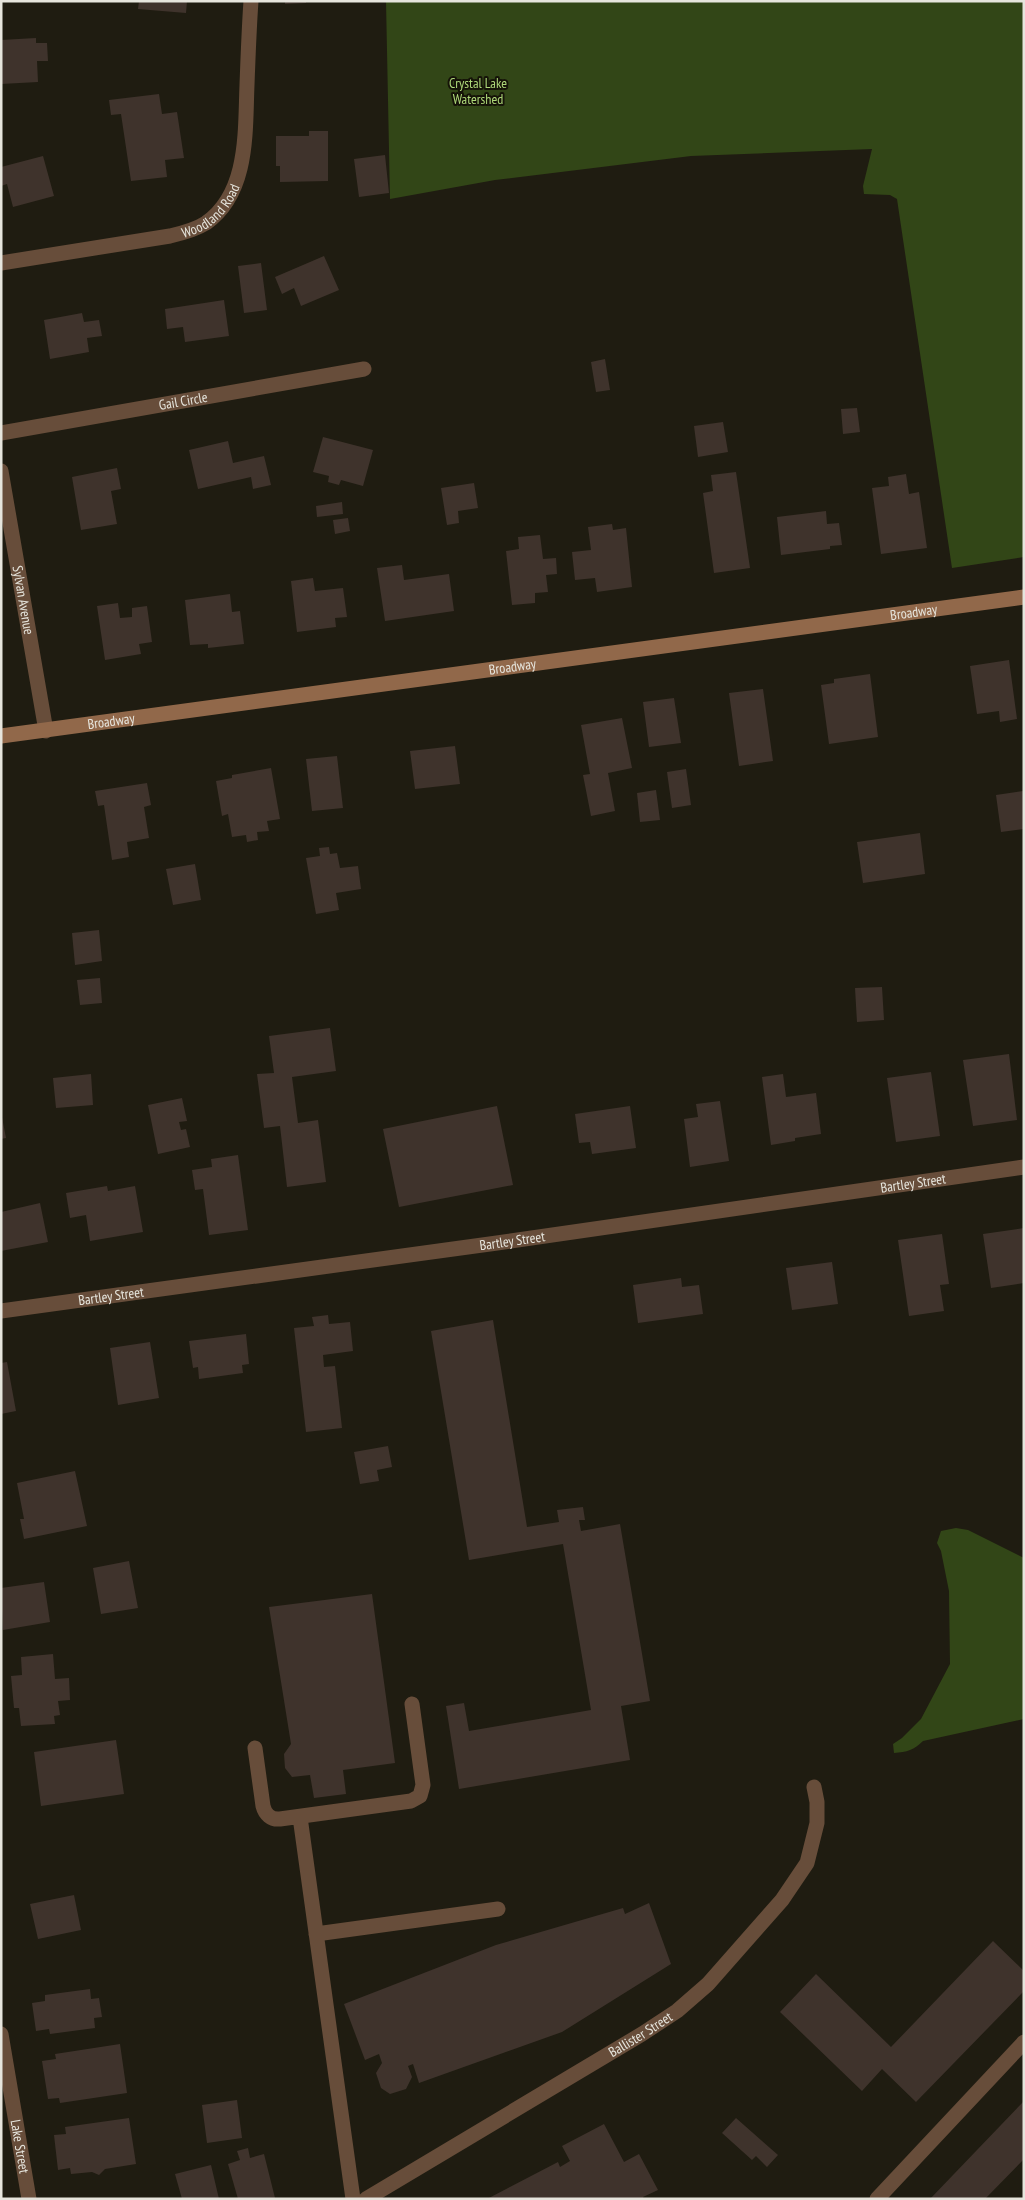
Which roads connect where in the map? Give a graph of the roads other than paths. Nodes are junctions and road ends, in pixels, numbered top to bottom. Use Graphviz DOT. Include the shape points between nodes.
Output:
graph roads {
  1 [pos="251,1"];
  2 [pos="1,263"];
  3 [pos="364,369"];
  4 [pos="1,433"];
  5 [pos="1,471"];
  6 [pos="1024,597"];
  7 [pos="46,731"];
  8 [pos="1,736"];
  9 [pos="1024,1167"];
  10 [pos="1,1311"];
  11 [pos="412,1704"];
  12 [pos="255,1748"];
  13 [pos="814,1787"];
  14 [pos="300,1817"];
  15 [pos="498,1909"];
  16 [pos="316,1934"];
  17 [pos="1,2034"];
  18 [pos="1024,2042"];
  19 [pos="28,2199"];
  20 [pos="353,2199"];
  21 [pos="366,2199"];
  22 [pos="876,2199"];
  1 -- 2 [label="street, Woodland Road" via="244,149 234,185 216,214 193,230 170,236"];
  3 -- 4 [label="street, Gail Circle"];
  5 -- 7 [label="street, Sylvan Avenue"];
  6 -- 7 [label="street, Broadway"];
  7 -- 8 [label="street, Broadway"];
  9 -- 10 [label="street, Bartley Street"];
  11 -- 14 [label="street" via="424,1785 420,1796 411,1801"];
  12 -- 14 [label="street" via="265,1812 277,1820"];
  13 -- 21 [label="street, Ballister Street" via="817,1823 806,1863 782,1900 708,1984 677,2011 642,2034"];
  14 -- 16 [label="street"];
  15 -- 16 [label="street"];
  16 -- 20 [label="street"];
  17 -- 19 [label="street, Lake Street"];
  18 -- 22 [label="street"];
}
